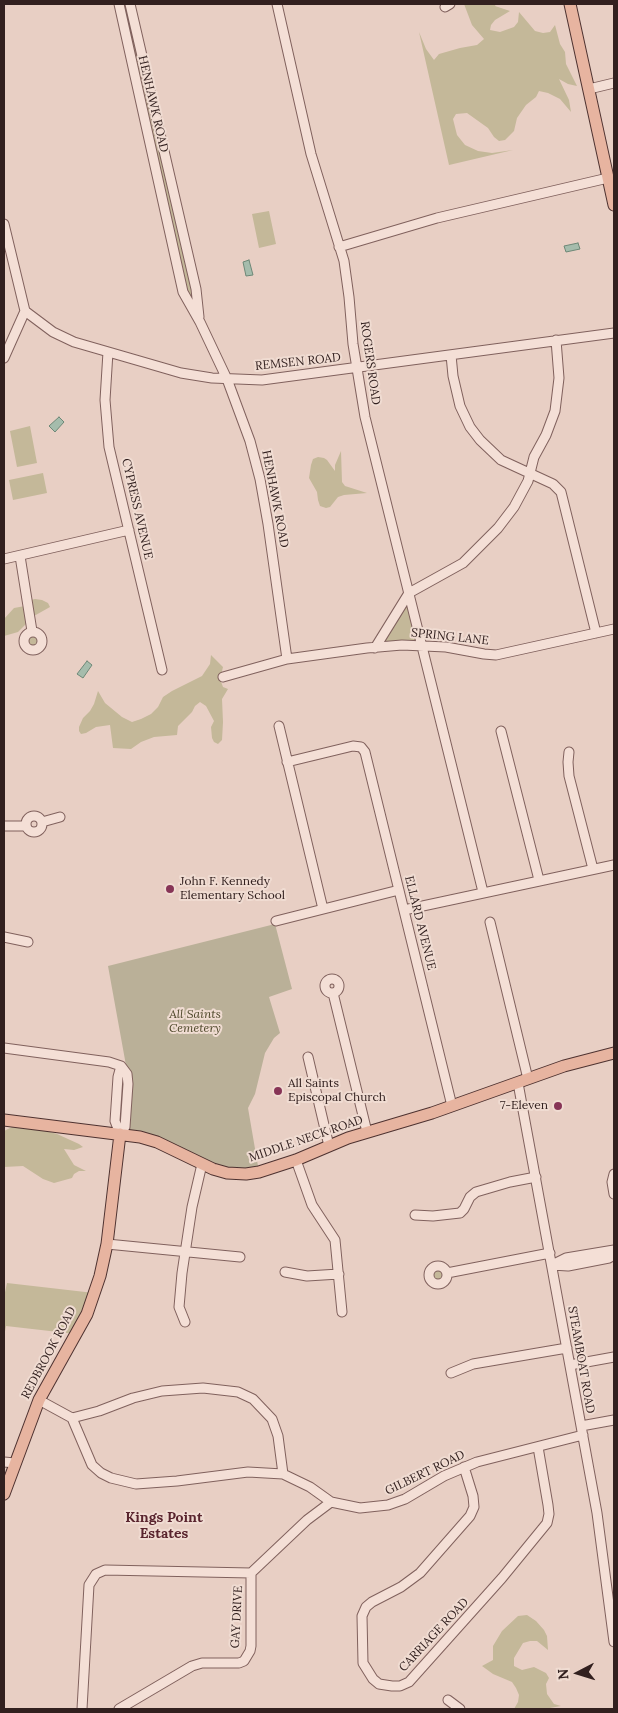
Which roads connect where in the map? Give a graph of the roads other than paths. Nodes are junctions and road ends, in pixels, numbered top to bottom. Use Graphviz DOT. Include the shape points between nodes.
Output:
graph roads {
  1 [pos="118,4"];
  2 [pos="130,4"];
  3 [pos="277,4"];
  4 [pos="570,4"];
  5 [pos="614,83"];
  6 [pos="589,89"];
  7 [pos="158,124"];
  8 [pos="146,127"];
  9 [pos="610,164"];
  10 [pos="608,178"];
  11 [pos="614,205"];
  12 [pos="4,224"];
  13 [pos="339,247"];
  14 [pos="25,311"];
  15 [pos="200,322"];
  16 [pos="614,333"];
  17 [pos="556,340"];
  18 [pos="108,352"];
  19 [pos="451,355"];
  20 [pos="4,358"];
  21 [pos="356,368"];
  22 [pos="227,380"];
  23 [pos="529,474"];
  24 [pos="129,530"];
  25 [pos="20,556"];
  26 [pos="4,559"];
  27 [pos="409,594"];
  28 [pos="614,629"];
  29 [pos="32,631"];
  30 [pos="596,633"];
  31 [pos="422,646"];
  32 [pos="375,648"];
  33 [pos="287,659"];
  34 [pos="162,670"];
  35 [pos="223,677"];
  36 [pos="279,726"];
  37 [pos="501,731"];
  38 [pos="569,752"];
  39 [pos="287,762"];
  40 [pos="60,817"];
  41 [pos="4,826"];
  42 [pos="614,865"];
  43 [pos="593,869"];
  44 [pos="539,880"];
  45 [pos="399,890"];
  46 [pos="483,892"];
  47 [pos="323,909"];
  48 [pos="404,910"];
  49 [pos="276,921"];
  50 [pos="490,922"];
  51 [pos="4,937"];
  52 [pos="28,942"];
  53 [pos="334,993"];
  54 [pos="4,1048"];
  55 [pos="614,1053"];
  56 [pos="308,1057"];
  57 [pos="523,1081"];
  58 [pos="452,1106"];
  59 [pos="4,1120"];
  60 [pos="367,1132"];
  61 [pos="120,1134"];
  62 [pos="329,1146"];
  63 [pos="296,1160"];
  64 [pos="202,1164"];
  65 [pos="614,1174"];
  66 [pos="536,1177"];
  67 [pos="614,1194"];
  68 [pos="415,1215"];
  69 [pos="107,1244"];
  70 [pos="614,1250"];
  71 [pos="186,1252"];
  72 [pos="550,1253"];
  73 [pos="614,1255"];
  74 [pos="240,1257"];
  75 [pos="552,1265"];
  76 [pos="285,1272"];
  77 [pos="447,1273"];
  78 [pos="339,1274"];
  79 [pos="342,1312"];
  80 [pos="185,1322"];
  81 [pos="567,1348"];
  82 [pos="614,1357"];
  83 [pos="570,1365"];
  84 [pos="451,1374"];
  85 [pos="39,1400"];
  86 [pos="72,1418"];
  87 [pos="614,1420"];
  88 [pos="582,1431"];
  89 [pos="538,1447"];
  90 [pos="9,1462"];
  91 [pos="464,1467"];
  92 [pos="283,1474"];
  93 [pos="4,1494"];
  94 [pos="331,1502"];
  95 [pos="251,1573"];
  96 [pos="614,1642"];
  97 [pos="448,1700"];
  98 [pos="82,1709"];
  99 [pos="119,1709"];
  100 [pos="460,1709"];
  1 -- 8 [label="street, HENHAWK ROAD"];
  2 -- 7 [label="street, HENHAWK ROAD"];
  3 -- 13 [label="street, ROGERS ROAD" via="311,154"];
  4 -- 6 [label="main road"];
  5 -- 6 [label="street"];
  6 -- 9 [label="main road"];
  7 -- 8 [label="street"];
  7 -- 15 [label="street, HENHAWK ROAD" via="196,289"];
  8 -- 15 [label="street, HENHAWK ROAD" via="183,292"];
  9 -- 10 [label="main road"];
  10 -- 11 [label="main road"];
  10 -- 13 [label="street" via="437,218"];
  12 -- 14 [label="street"];
  13 -- 21 [label="street, ROGERS ROAD" via="347,278"];
  14 -- 18 [label="street, REMSEN ROAD" via="53,332"];
  14 -- 20 [label="street"];
  15 -- 22 [label="street, HENHAWK ROAD"];
  16 -- 17 [label="street, REMSEN ROAD"];
  17 -- 19 [label="street, REMSEN ROAD"];
  17 -- 23 [label="street" via="559,378 555,410"];
  18 -- 22 [label="street, REMSEN ROAD" via="181,374"];
  18 -- 24 [label="street, CYPRESS AVENUE" via="107,432"];
  19 -- 21 [label="street, REMSEN ROAD"];
  19 -- 23 [label="street" via="457,396 470,427 501,460"];
  21 -- 22 [label="street, REMSEN ROAD" via="262,380"];
  21 -- 27 [label="street, ROGERS ROAD"];
  22 -- 33 [label="street, HENHAWK ROAD" via="250,441 260,479"];
  23 -- 27 [label="street" via="514,507 487,540 455,569"];
  23 -- 30 [label="street" via="553,484 561,492"];
  24 -- 25 [label="street"];
  24 -- 34 [label="street, CYPRESS AVENUE"];
  25 -- 26 [label="street"];
  25 -- 29 [label="street"];
  27 -- 31 [label="street, ROGERS ROAD"];
  27 -- 32 [label="street"];
  28 -- 30 [label="street, SPRING LANE"];
  30 -- 31 [label="street, SPRING LANE" via="496,655"];
  31 -- 32 [label="street, SPRING LANE"];
  31 -- 46 [label="street, ROGERS ROAD"];
  32 -- 33 [label="street, SPRING LANE"];
  33 -- 35 [label="street, SPRING LANE"];
  36 -- 39 [label="street"];
  37 -- 44 [label="street"];
  38 -- 43 [label="street" via="569,776"];
  39 -- 45 [label="street, ELLARD AVENUE" via="352,746 362,747"];
  39 -- 47 [label="street"];
  40 -- 41 [label="street" via="42,822 39,817 32,816 26,821 26,826"];
  42 -- 43 [label="street"];
  43 -- 44 [label="street"];
  44 -- 46 [label="street"];
  45 -- 47 [label="street"];
  45 -- 48 [label="street, ELLARD AVENUE"];
  46 -- 48 [label="street"];
  47 -- 49 [label="street"];
  48 -- 58 [label="street, ELLARD AVENUE"];
  50 -- 57 [label="street, STEAMBOAT ROAD"];
  51 -- 52 [label="street"];
  53 -- 60 [label="street"];
  54 -- 61 [label="street" via="121,1066 115,1121"];
  55 -- 57 [label="main road, MIDDLE NECK ROAD"];
  56 -- 62 [label="street"];
  57 -- 58 [label="main road, MIDDLE NECK ROAD"];
  57 -- 66 [label="street, STEAMBOAT ROAD"];
  58 -- 60 [label="main road, MIDDLE NECK ROAD"];
  59 -- 61 [label="main road, MIDDLE NECK ROAD"];
  60 -- 62 [label="main road, MIDDLE NECK ROAD"];
  61 -- 64 [label="main road, MIDDLE NECK ROAD" via="153,1140"];
  61 -- 69 [label="main road, REDBROOK ROAD"];
  62 -- 63 [label="main road, MIDDLE NECK ROAD"];
  63 -- 64 [label="main road, MIDDLE NECK ROAD" via="246,1174 219,1171"];
  63 -- 78 [label="street" via="312,1205 335,1240"];
  64 -- 71 [label="street"];
  65 -- 67 [label="street"];
  66 -- 68 [label="street" via="476,1192 460,1213"];
  66 -- 72 [label="street, STEAMBOAT ROAD"];
  69 -- 71 [label="street"];
  69 -- 85 [label="main road, REDBROOK ROAD" via="87,1314"];
  70 -- 75 [label="street" via="566,1258"];
  71 -- 74 [label="street"];
  71 -- 80 [label="street" via="179,1307"];
  72 -- 75 [label="street, STEAMBOAT ROAD"];
  72 -- 77 [label="street"];
  73 -- 75 [label="street" via="568,1266"];
  75 -- 81 [label="street, STEAMBOAT ROAD"];
  76 -- 78 [label="street" via="307,1276"];
  78 -- 79 [label="street"];
  81 -- 83 [label="street, STEAMBOAT ROAD"];
  81 -- 84 [label="street" via="474,1364"];
  82 -- 83 [label="street"];
  83 -- 88 [label="street, STEAMBOAT ROAD"];
  85 -- 86 [label="street"];
  85 -- 90 [label="main road, REDBROOK ROAD"];
  86 -- 92 [label="street" via="92,1465 101,1474 122,1482 149,1484 248,1472"];
  86 -- 92 [label="street" via="162,1391 203,1388 238,1392 253,1399 272,1420 278,1436"];
  87 -- 88 [label="street, GILBERT ROAD"];
  88 -- 89 [label="street, GILBERT ROAD"];
  88 -- 96 [label="street, STEAMBOAT ROAD" via="597,1513"];
  89 -- 91 [label="street, GILBERT ROAD"];
  89 -- 91 [label="street, CARRIAGE ROAD" via="548,1504 547,1523 409,1682 400,1686 379,1684 363,1664 362,1616 372,1602 420,1573 470,1516 474,1507 473,1496"];
  90 -- 93 [label="main road, REDBROOK ROAD"];
  91 -- 94 [label="street, GILBERT ROAD" via="388,1505 360,1508"];
  92 -- 94 [label="street, GILBERT ROAD"];
  94 -- 95 [label="street, GAY DRIVE"];
  95 -- 98 [label="street" via="105,1570 96,1574 89,1585"];
  95 -- 99 [label="street, GAY DRIVE" via="251,1646 244,1661 192,1666"];
  97 -- 100 [label="street"];
}
